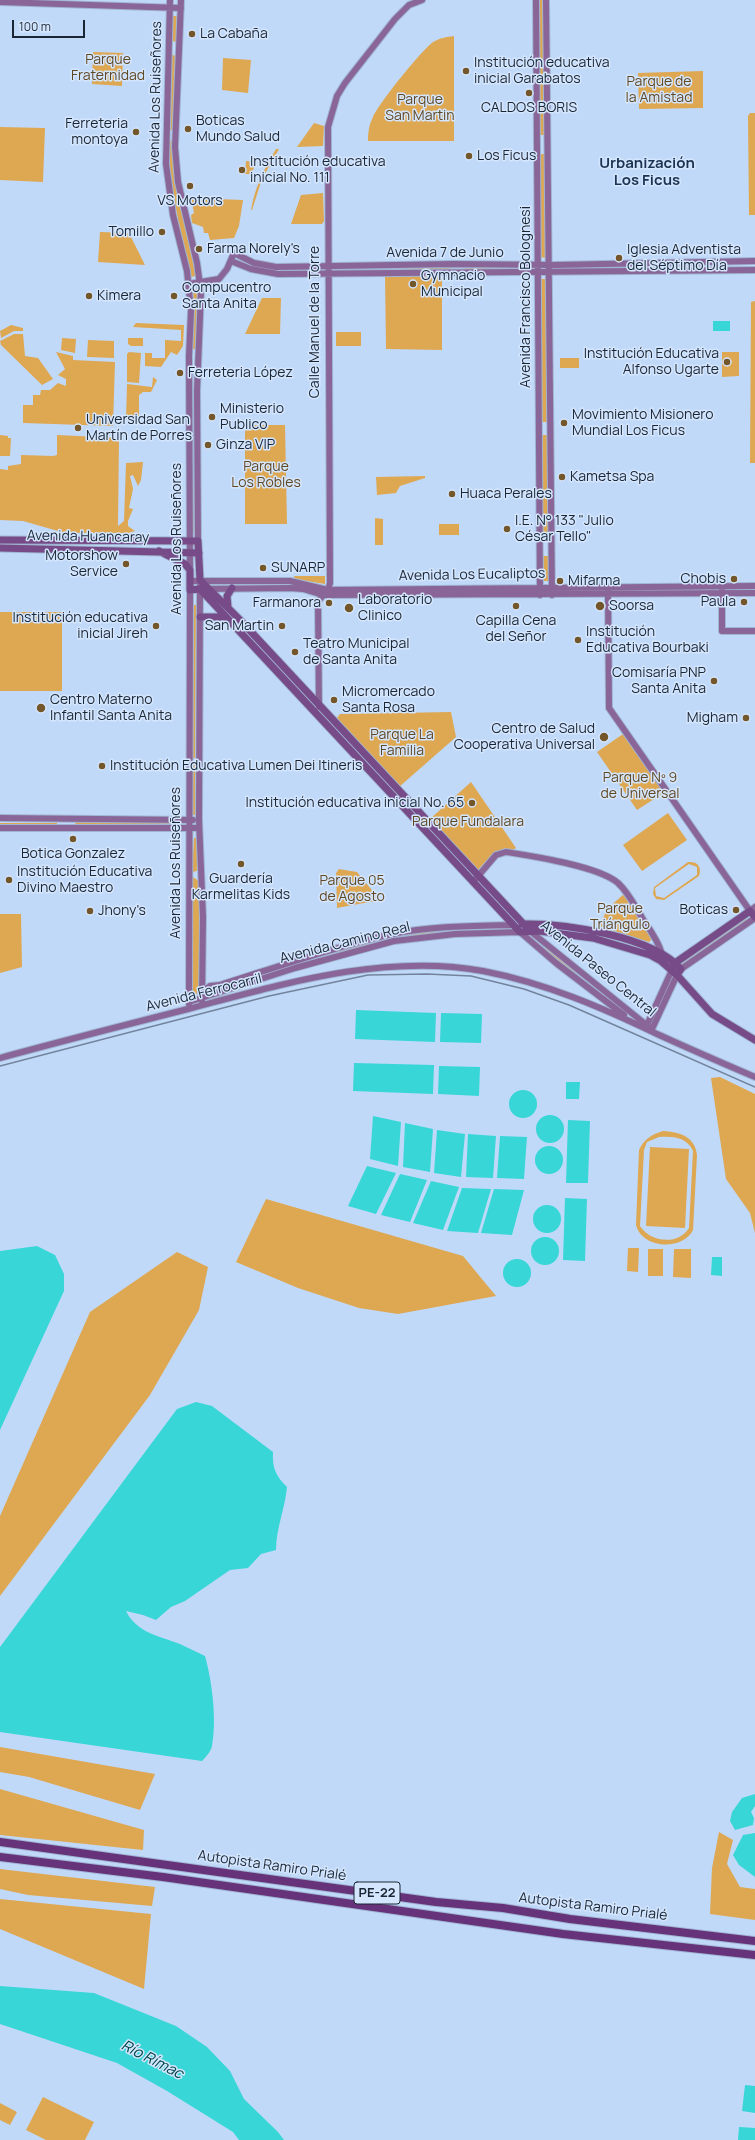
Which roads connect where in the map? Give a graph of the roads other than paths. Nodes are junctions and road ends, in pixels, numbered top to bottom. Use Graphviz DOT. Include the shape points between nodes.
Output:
graph roads {
  1 [pos="170,0"];
  2 [pos="181,0"];
  3 [pos="422,0"];
  4 [pos="536,0"];
  5 [pos="546,0"];
  6 [pos="0,2"];
  7 [pos="410,3"];
  8 [pos="170,8"];
  9 [pos="181,8"];
  10 [pos="755,261"];
  11 [pos="234,262"];
  12 [pos="538,265"];
  13 [pos="327,266"];
  14 [pos="549,269"];
  15 [pos="755,270"];
  16 [pos="538,272"];
  17 [pos="327,274"];
  18 [pos="200,282"];
  19 [pos="189,284"];
  20 [pos="0,540"];
  21 [pos="198,541"];
  22 [pos="189,542"];
  23 [pos="0,548"];
  24 [pos="159,551"];
  25 [pos="190,553"];
  26 [pos="199,553"];
  27 [pos="190,570"];
  28 [pos="190,580"];
  29 [pos="200,580"];
  30 [pos="722,586"];
  31 [pos="755,586"];
  32 [pos="540,587"];
  33 [pos="552,587"];
  34 [pos="608,587"];
  35 [pos="232,588"];
  36 [pos="210,589"];
  37 [pos="190,590"];
  38 [pos="200,590"];
  39 [pos="328,590"];
  40 [pos="755,592"];
  41 [pos="722,593"];
  42 [pos="608,594"];
  43 [pos="323,595"];
  44 [pos="540,595"];
  45 [pos="552,595"];
  46 [pos="228,607"];
  47 [pos="200,617"];
  48 [pos="226,617"];
  49 [pos="755,631"];
  50 [pos="320,706"];
  51 [pos="315,713"];
  52 [pos="0,818"];
  53 [pos="189,820"];
  54 [pos="199,820"];
  55 [pos="0,828"];
  56 [pos="189,828"];
  57 [pos="199,828"];
  58 [pos="475,879"];
  59 [pos="752,909"];
  60 [pos="755,918"];
  61 [pos="522,924"];
  62 [pos="513,925"];
  63 [pos="530,931"];
  64 [pos="520,932"];
  65 [pos="662,958"];
  66 [pos="676,970"];
  67 [pos="202,974"];
  68 [pos="210,986"];
  69 [pos="201,996"];
  70 [pos="189,1005"];
  71 [pos="202,1005"];
  72 [pos="635,1023"];
  73 [pos="646,1026"];
  74 [pos="652,1029"];
  75 [pos="658,1034"];
  76 [pos="755,1040"];
  77 [pos="0,1058"];
  78 [pos="755,1077"];
  79 [pos="0,1842"];
  80 [pos="0,1857"];
  81 [pos="755,1941"];
  82 [pos="755,1955"];
  1 -- 8 [label="main road, Avenida Los Ruiseñores"];
  2 -- 9 [label="main road, Avenida Los Ruiseñores"];
  3 -- 7 [label="main road"];
  4 -- 12 [label="main road, Avenida Francisco Bolognesi"];
  5 -- 14 [label="main road, Avenida Francisco Bolognesi"];
  6 -- 8 [label="main road"];
  7 -- 13 [label="main road, Calle Manuel de la Torre" via="365,57 337,96 328,127"];
  8 -- 9 [label="main road"];
  8 -- 19 [label="main road, Avenida Los Ruiseñores" via="166,164 168,188"];
  9 -- 18 [label="main road, Avenida Los Ruiseñores" via="175,147 178,182"];
  10 -- 14 [label="main road, Avenida 7 de Junio"];
  11 -- 13 [label="main road, Avenida 7 de Junio" via="237,255 254,263 272,267"];
  11 -- 17 [label="main road, Avenida 7 de Junio" via="273,274"];
  11 -- 18 [label="main road" via="219,279"];
  12 -- 13 [label="main road, Avenida 7 de Junio"];
  12 -- 14 [label="main road, Avenida 7 de Junio"];
  12 -- 16 [label="main road, Avenida Francisco Bolognesi"];
  13 -- 17 [label="main road, Calle Manuel de la Torre"];
  14 -- 15 [label="main road, Avenida 7 de Junio"];
  14 -- 16 [label="main road, Avenida 7 de Junio"];
  14 -- 33 [label="main road, Avenida Francisco Bolognesi"];
  16 -- 17 [label="main road, Avenida 7 de Junio"];
  16 -- 32 [label="main road, Avenida Francisco Bolognesi"];
  17 -- 39 [label="main road, Calle Manuel de la Torre" via="330,540"];
  18 -- 19 [label="main road"];
  18 -- 21 [label="main road, Avenida Los Ruiseñores" via="197,391"];
  19 -- 22 [label="main road, Avenida Los Ruiseñores"];
  20 -- 22 [label="main road, Avenida Huancaray"];
  21 -- 22 [label="main road, Avenida Huancaray"];
  21 -- 26 [label="main road, Avenida Los Ruiseñores"];
  22 -- 25 [label="main road, Avenida Los Ruiseñores"];
  23 -- 24 [label="main road, Avenida Huancaray"];
  24 -- 25 [label="main road, Avenida Huancaray"];
  24 -- 27 [label="main road" via="179,559"];
  25 -- 26 [label="main road, Avenida Huancaray"];
  25 -- 27 [label="main road, Avenida Los Ruiseñores"];
  26 -- 29 [label="main road, Avenida Los Ruiseñores"];
  27 -- 28 [label="main road, Avenida Los Ruiseñores"];
  28 -- 29 [label="main road, Avenida Los Eucaliptos"];
  28 -- 37 [label="main road, Avenida Los Ruiseñores"];
  29 -- 36 [label="main road"];
  29 -- 38 [label="main road, Avenida Los Ruiseñores"];
  29 -- 39 [label="main road, Avenida Los Eucaliptos" via="290,581"];
  30 -- 31 [label="main road, Avenida Los Eucaliptos"];
  30 -- 34 [label="main road, Avenida Los Eucaliptos"];
  30 -- 41 [label="main road"];
  32 -- 33 [label="main road, Avenida Los Eucaliptos"];
  32 -- 39 [label="main road, Avenida Los Eucaliptos"];
  32 -- 44 [label="main road, Avenida Francisco Bolognesi"];
  33 -- 34 [label="main road, Avenida Los Eucaliptos"];
  33 -- 45 [label="main road, Avenida Francisco Bolognesi"];
  34 -- 42 [label="main road"];
  35 -- 36 [label="main road, Avenida Los Eucaliptos"];
  35 -- 43 [label="main road, Avenida Los Eucaliptos" via="290,588"];
  35 -- 46 [label="main road" via="227,596"];
  36 -- 38 [label="main road, Avenida Los Eucaliptos"];
  36 -- 46 [label="main road"];
  37 -- 38 [label="main road, Avenida Los Eucaliptos"];
  37 -- 53 [label="main road, Avenida Los Ruiseñores"];
  38 -- 47 [label="main road, Avenida Los Ruiseñores"];
  38 -- 48 [label="main road"];
  39 -- 43 [label="main road"];
  40 -- 41 [label="main road, Avenida Los Eucaliptos"];
  41 -- 42 [label="main road, Avenida Los Eucaliptos"];
  41 -- 49 [label="main road" via="722,631"];
  42 -- 45 [label="main road, Avenida Los Eucaliptos"];
  42 -- 59 [label="main road" via="609,708"];
  43 -- 44 [label="main road, Avenida Los Eucaliptos"];
  43 -- 50 [label="main road" via="318,601"];
  44 -- 45 [label="main road, Avenida Los Eucaliptos"];
  46 -- 50 [label="main road"];
  47 -- 48 [label="main road"];
  47 -- 54 [label="main road, Avenida Los Ruiseñores"];
  48 -- 51 [label="main road"];
  50 -- 51 [label="main road"];
  50 -- 58 [label="main road"];
  51 -- 58 [label="main road"];
  52 -- 53 [label="main road"];
  53 -- 54 [label="main road"];
  53 -- 56 [label="main road, Avenida Los Ruiseñores"];
  54 -- 57 [label="main road, Avenida Los Ruiseñores"];
  55 -- 56 [label="main road"];
  56 -- 57 [label="main road"];
  56 -- 70 [label="main road, Avenida Los Ruiseñores"];
  57 -- 67 [label="main road, Avenida Los Ruiseñores" via="204,917"];
  58 -- 61 [label="main road, Avenida Paseo Central"];
  58 -- 62 [label="main road, Avenida Paseo Central"];
  58 -- 65 [label="main road" via="496,855 506,852 571,864 604,875 625,891"];
  59 -- 60 [label="main road"];
  59 -- 66 [label="main road"];
  60 -- 66 [label="main road"];
  61 -- 62 [label="main road, Avenida Camino Real"];
  61 -- 63 [label="main road, Avenida Paseo Central"];
  61 -- 65 [label="main road, Avenida Camino Real" via="562,926 595,932 641,945"];
  62 -- 64 [label="main road, Avenida Paseo Central"];
  62 -- 68 [label="main road, Avenida Camino Real" via="461,926 392,934"];
  63 -- 64 [label="main road, Avenida Camino Real"];
  63 -- 65 [label="main road, Avenida Camino Real" via="593,938"];
  63 -- 73 [label="main road, Avenida Paseo Central"];
  64 -- 69 [label="main road, Avenida Camino Real" via="455,934 394,941"];
  64 -- 72 [label="main road, Avenida Paseo Central"];
  65 -- 66 [label="main road, Avenida Camino Real"];
  66 -- 73 [label="main road"];
  66 -- 74 [label="main road"];
  66 -- 76 [label="main road, Avenida Camino Real" via="712,1014"];
  67 -- 68 [label="main road"];
  67 -- 69 [label="main road, Avenida Los Ruiseñores"];
  68 -- 69 [label="main road, Avenida Camino Real"];
  69 -- 70 [label="main road, Avenida Camino Real"];
  69 -- 71 [label="main road, Avenida Los Ruiseñores"];
  70 -- 71 [label="main road, Avenida Ferrocarril"];
  70 -- 77 [label="main road, Avenida Ferrocarril"];
  71 -- 72 [label="main road, Avenida Ferrocarril" via="342,972 406,967 450,967 539,984"];
  72 -- 73 [label="main road, Avenida Ferrocarril"];
  73 -- 74 [label="main road, Avenida Paseo Central"];
  73 -- 75 [label="main road, Avenida Ferrocarril"];
  74 -- 75 [label="main road, Avenida Paseo Central"];
  75 -- 78 [label="main road, Avenida Ferrocarril"];
  79 -- 81 [label="highway, Autopista Ramiro Prialé / PE-22" via="436,1902 503,1908 570,1919"];
  80 -- 82 [label="highway, Autopista Ramiro Prialé / PE-22" via="163,1877 563,1934"];
}
